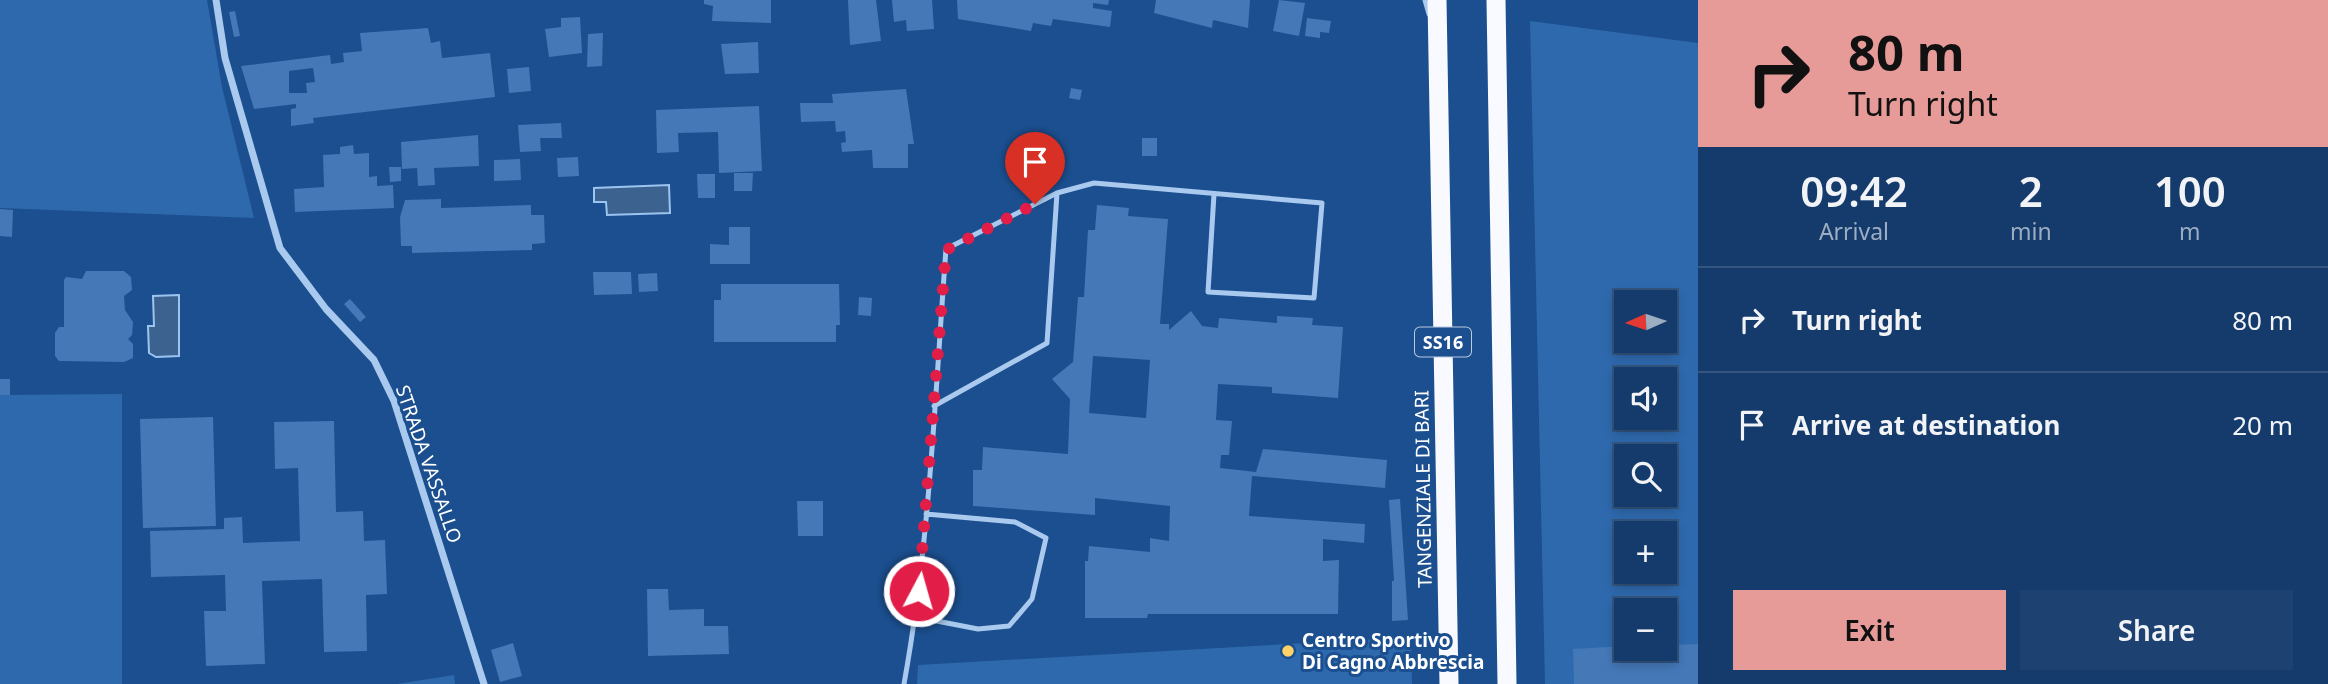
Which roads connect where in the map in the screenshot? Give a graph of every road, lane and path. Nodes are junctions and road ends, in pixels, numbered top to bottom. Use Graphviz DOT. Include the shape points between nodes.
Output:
graph roads {
  1 [pos="216,0"];
  2 [pos="1424,0"];
  3 [pos="1437,0"];
  4 [pos="1496,0"];
  5 [pos="1437,41"];
  6 [pos="1057,193"];
  7 [pos="1214,194"];
  8 [pos="934,406"];
  9 [pos="926,514"];
  10 [pos="916,617"];
  11 [pos="484,684"];
  12 [pos="904,684"];
  13 [pos="1449,684"];
  14 [pos="1507,684"];
  1 -- 11 [label="street, STRADA VASSALLO" via="225,58 280,248 326,309 374,360 389,390"];
  2 -- 5 [label="lane"];
  3 -- 5 [label="highway, TANGENZIALE DI BARI / SS16"];
  4 -- 14 [label="highway"];
  5 -- 13 [label="highway, TANGENZIALE DI BARI / SS16"];
  6 -- 7 [label="lane" via="1094,183"];
  6 -- 8 [label="lane" via="1047,343"];
  6 -- 8 [label="lane" via="946,250"];
  7 -- 7 [label="lane" via="1208,292 1314,298 1322,204"];
  8 -- 9 [label="lane"];
  9 -- 10 [label="lane"];
  9 -- 10 [label="lane" via="1015,522 1046,538 1032,599 1009,626 978,629"];
  10 -- 12 [label="lane"];
}
